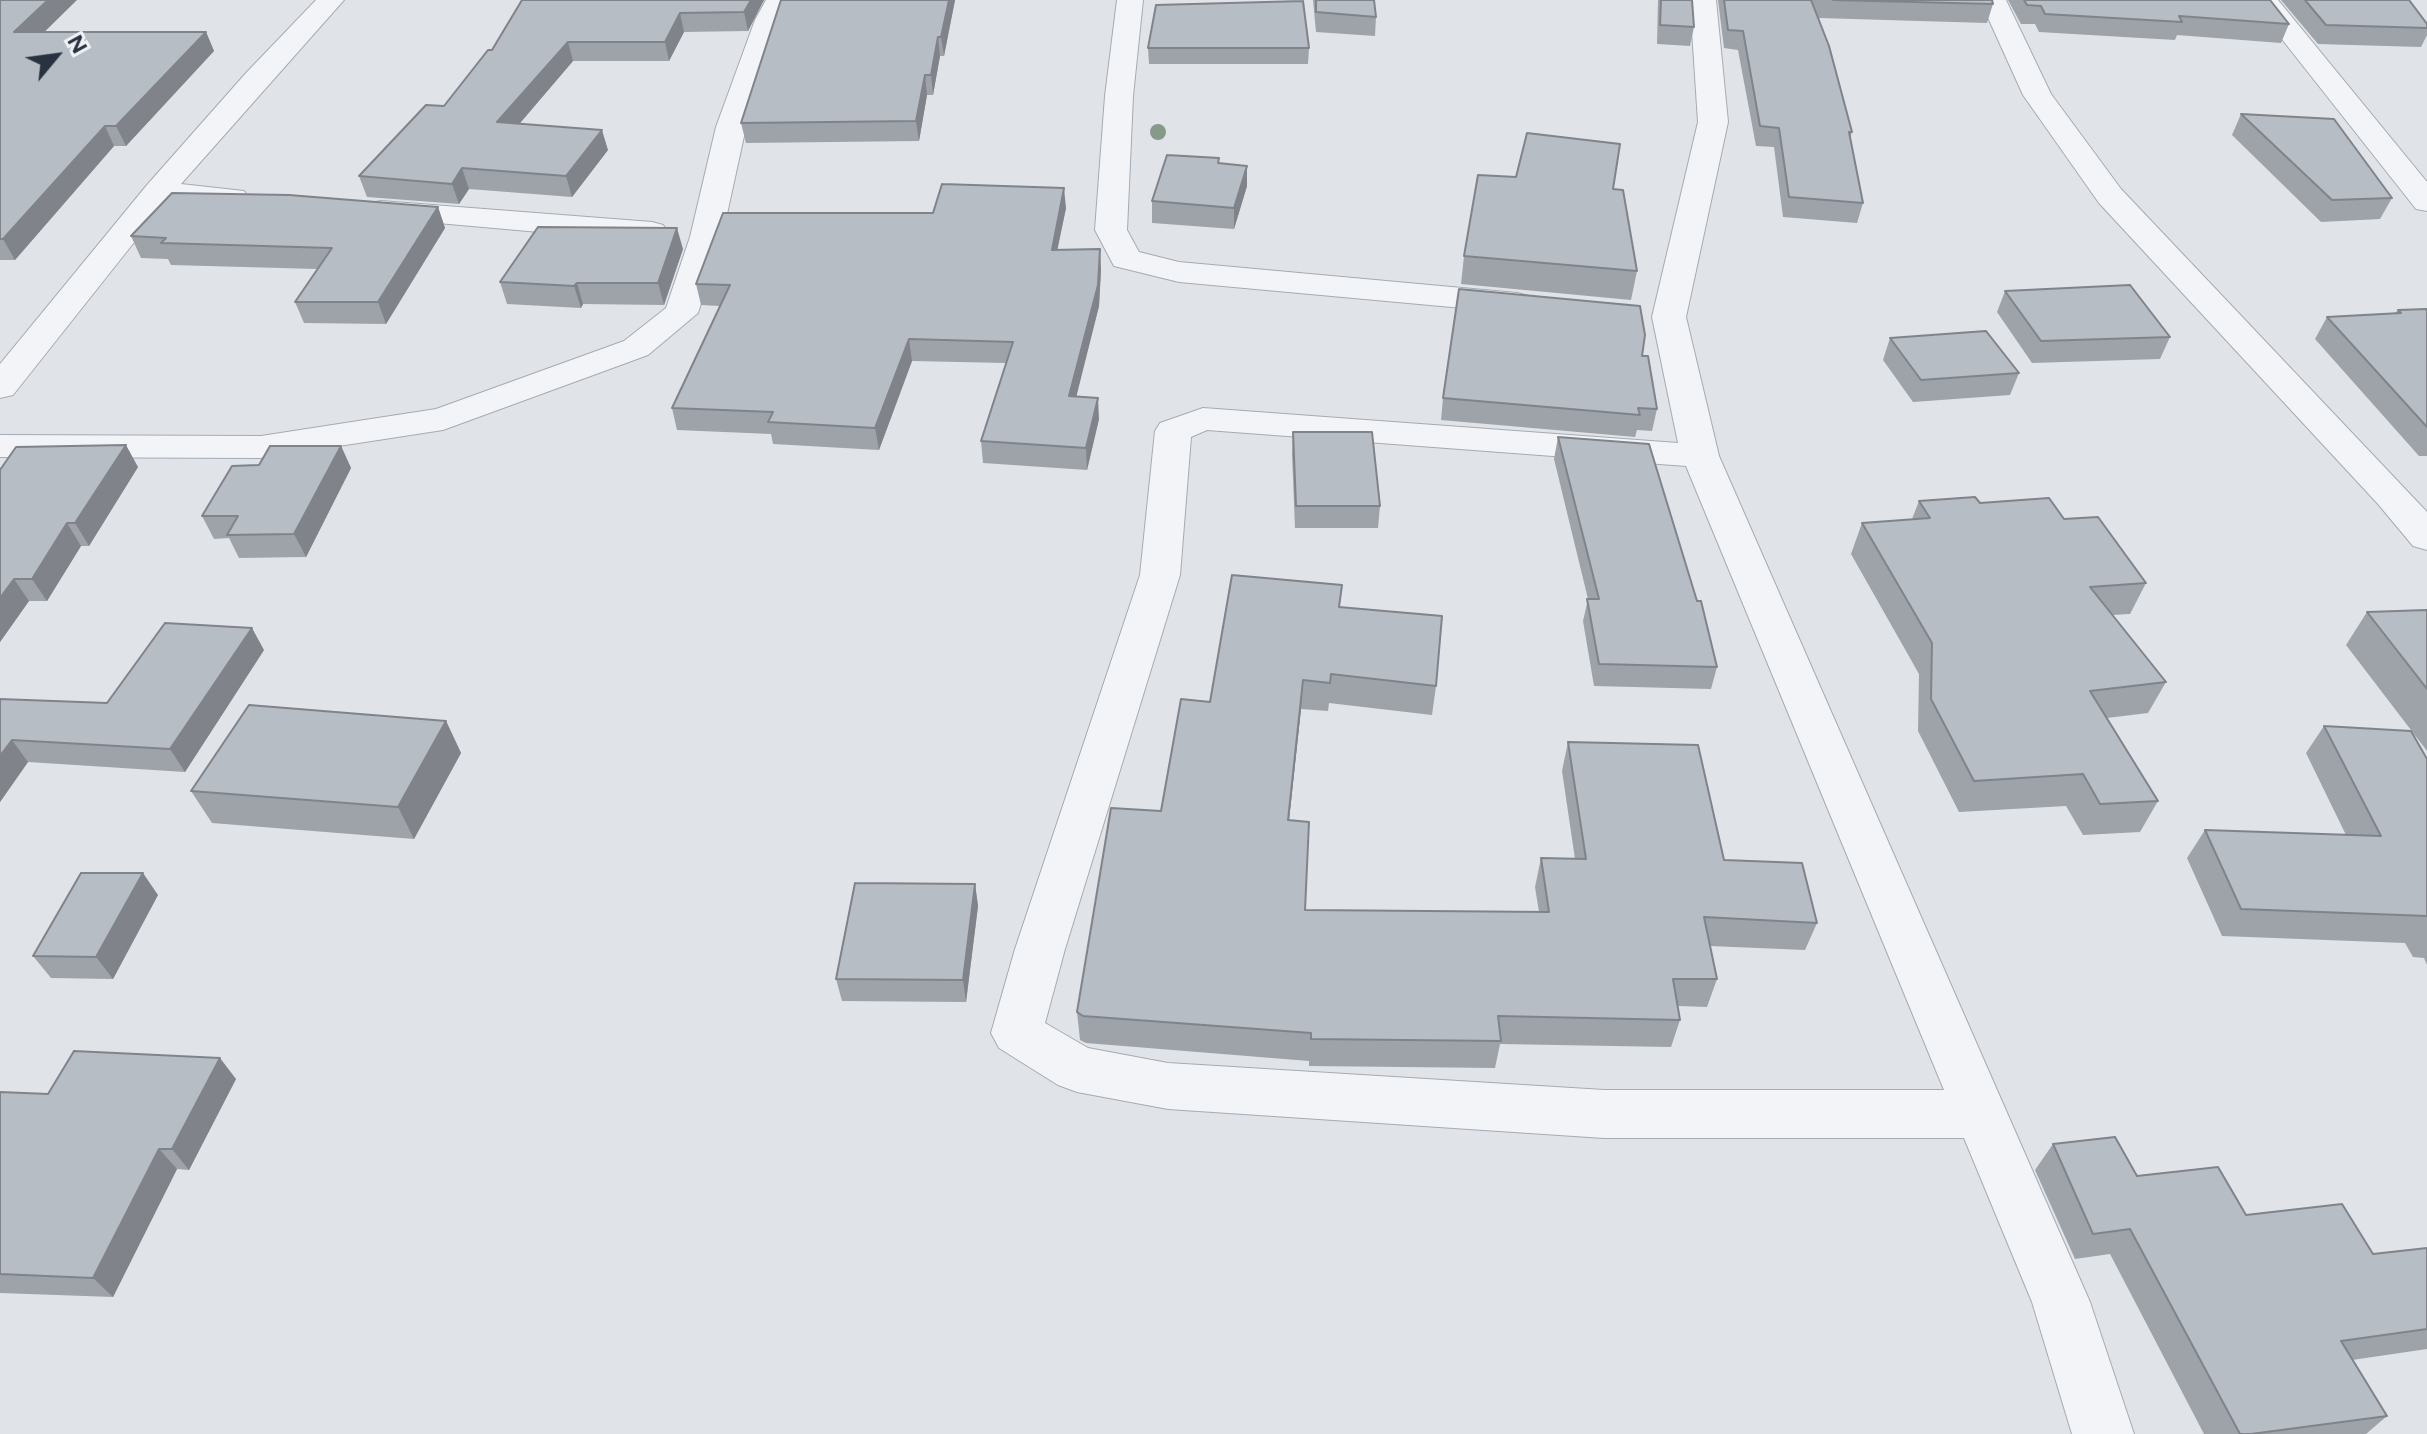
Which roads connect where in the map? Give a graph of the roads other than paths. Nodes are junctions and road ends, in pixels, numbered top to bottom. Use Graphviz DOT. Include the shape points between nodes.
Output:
graph roads {
  1 [pos="331,0"];
  2 [pos="779,0"];
  3 [pos="1130,0"];
  4 [pos="1703,0"];
  5 [pos="1993,0"];
  6 [pos="2264,0"];
  7 [pos="158,192"];
  8 [pos="268,201"];
  9 [pos="2427,202"];
  10 [pos="346,208"];
  11 [pos="706,237"];
  12 [pos="1543,305"];
  13 [pos="0,387"];
  14 [pos="0,446"];
  15 [pos="1700,456"];
  16 [pos="2409,492"];
  17 [pos="2427,537"];
  18 [pos="1980,1114"];
  19 [pos="2103,1434"];
  1 -- 7 [label="street"];
  2 -- 11 [label="street" via="731,127"];
  3 -- 12 [label="street" via="1111,230 1126,259 1179,272"];
  4 -- 15 [label="street" via="1713,122 1653,316"];
  5 -- 16 [label="street" via="2037,95 2110,196"];
  6 -- 9 [label="street"];
  7 -- 8 [label="street"];
  7 -- 13 [label="street"];
  10 -- 11 [label="street"];
  11 -- 14 [label="street" via="681,313 636,348 443,419 261,447"];
  15 -- 18 [label="street"];
  15 -- 18 [label="street" via="1203,419 1173,431 1160,575 1017,1033 1077,1069 1168,1086 1604,1114"];
  16 -- 17 [label="street"];
  18 -- 19 [label="street" via="2061,1302"];
}
